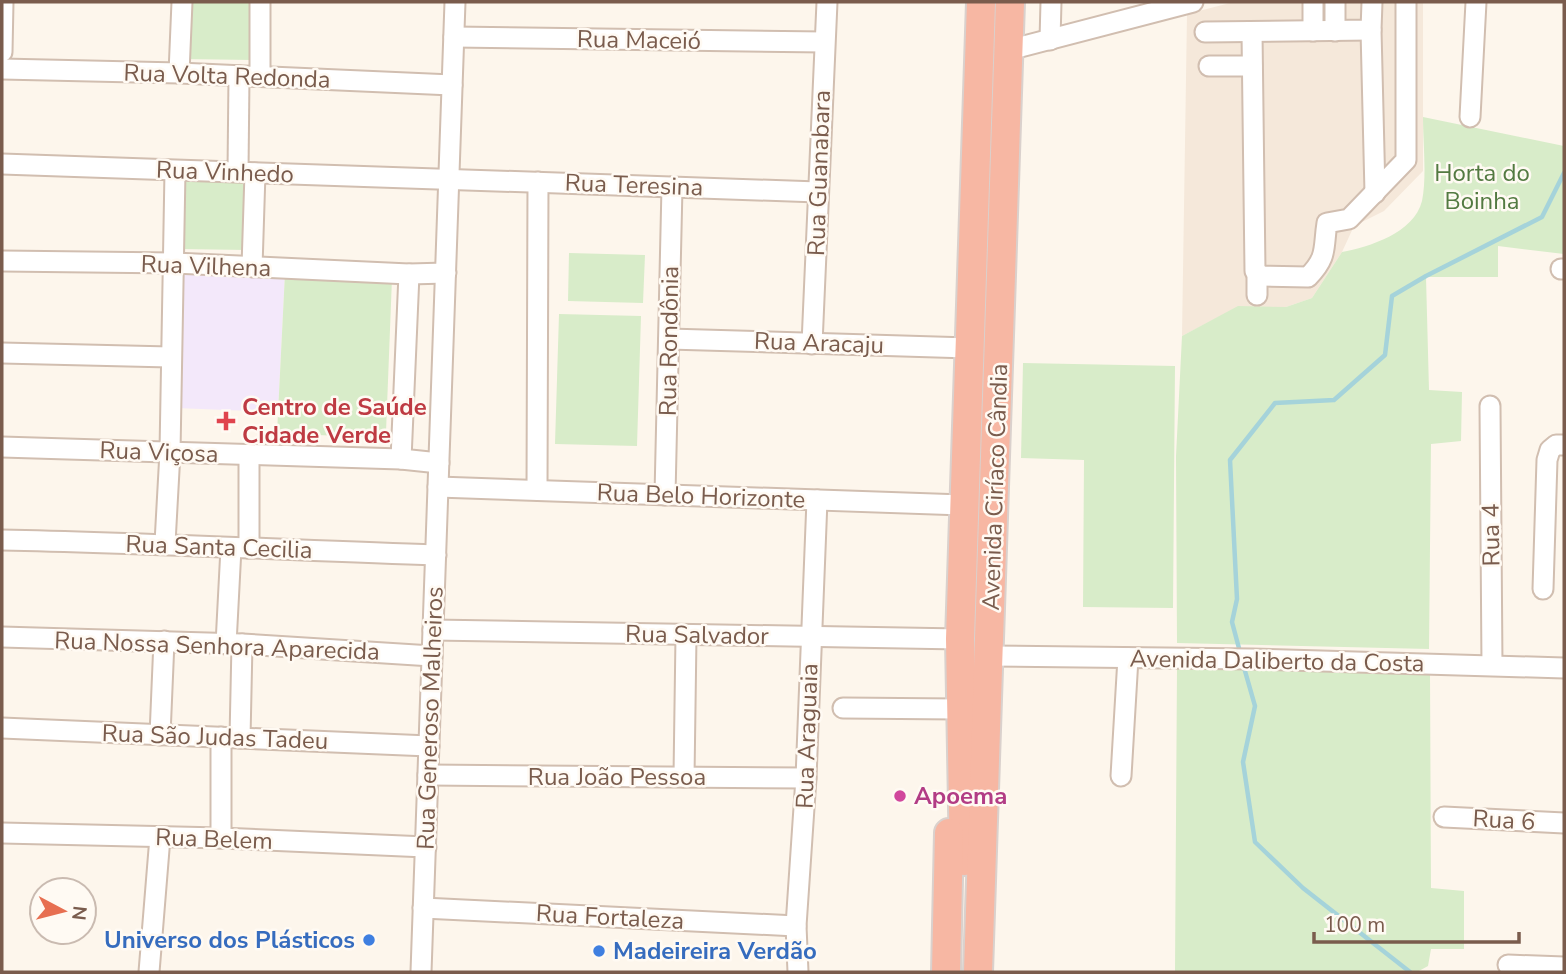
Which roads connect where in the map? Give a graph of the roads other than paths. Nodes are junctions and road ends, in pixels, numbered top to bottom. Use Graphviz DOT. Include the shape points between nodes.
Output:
graph roads {
  1 [pos="3,2"];
  2 [pos="182,2"];
  3 [pos="260,2"];
  4 [pos="455,2"];
  5 [pos="827,2"];
  6 [pos="981,2"];
  7 [pos="1010,2"];
  8 [pos="1051,2"];
  9 [pos="1193,2"];
  10 [pos="1313,2"];
  11 [pos="1335,2"];
  12 [pos="1372,2"];
  13 [pos="1406,2"];
  14 [pos="1476,2"];
  15 [pos="1172,5"];
  16 [pos="1371,30"];
  17 [pos="1313,31"];
  18 [pos="1335,31"];
  19 [pos="1205,32"];
  20 [pos="1252,32"];
  21 [pos="454,37"];
  22 [pos="1050,40"];
  23 [pos="824,42"];
  24 [pos="1009,50"];
  25 [pos="2,52"];
  26 [pos="1209,66"];
  27 [pos="1252,66"];
  28 [pos="2,69"];
  29 [pos="179,73"];
  30 [pos="239,76"];
  31 [pos="260,76"];
  32 [pos="452,85"];
  33 [pos="1470,117"];
  34 [pos="2,164"];
  35 [pos="175,171"];
  36 [pos="247,172"];
  37 [pos="449,179"];
  38 [pos="538,182"];
  39 [pos="672,187"];
  40 [pos="818,192"];
  41 [pos="1375,193"];
  42 [pos="2,261"];
  43 [pos="174,264"];
  44 [pos="252,267"];
  45 [pos="446,273"];
  46 [pos="409,274"];
  47 [pos="1257,275"];
  48 [pos="1256,295"];
  49 [pos="669,339"];
  50 [pos="812,344"];
  51 [pos="969,348"];
  52 [pos="2,353"];
  53 [pos="170,357"];
  54 [pos="1490,406"];
  55 [pos="1564,445"];
  56 [pos="2,447"];
  57 [pos="170,452"];
  58 [pos="249,455"];
  59 [pos="401,459"];
  60 [pos="439,463"];
  61 [pos="438,487"];
  62 [pos="537,490"];
  63 [pos="665,495"];
  64 [pos="817,500"];
  65 [pos="963,505"];
  66 [pos="2,540"];
  67 [pos="165,544"];
  68 [pos="240,548"];
  69 [pos="436,555"];
  70 [pos="1543,589"];
  71 [pos="433,630"];
  72 [pos="686,636"];
  73 [pos="2,637"];
  74 [pos="811,637"];
  75 [pos="960,639"];
  76 [pos="164,641"];
  77 [pos="234,644"];
  78 [pos="432,656"];
  79 [pos="989,656"];
  80 [pos="1128,658"];
  81 [pos="1492,665"];
  82 [pos="1564,668"];
  83 [pos="961,670"];
  84 [pos="843,708"];
  85 [pos="957,709"];
  86 [pos="2,728"];
  87 [pos="160,735"];
  88 [pos="230,738"];
  89 [pos="429,746"];
  90 [pos="428,775"];
  91 [pos="1121,776"];
  92 [pos="684,777"];
  93 [pos="806,778"];
  94 [pos="1444,817"];
  95 [pos="1564,823"];
  96 [pos="2,833"];
  97 [pos="160,837"];
  98 [pos="221,838"];
  99 [pos="426,847"];
  100 [pos="424,908"];
  101 [pos="796,926"];
  102 [pos="1508,965"];
  103 [pos="1564,967"];
  104 [pos="149,972"];
  105 [pos="421,972"];
  106 [pos="798,972"];
  107 [pos="946,972"];
  108 [pos="964,972"];
  109 [pos="978,972"];
  1 -- 25 [label="street"];
  2 -- 29 [label="street"];
  3 -- 31 [label="street"];
  4 -- 21 [label="street, Rua Generoso Malheiros"];
  5 -- 23 [label="street, Rua Guanabara"];
  6 -- 51 [label="highway, Avenida Ciríaco Cândia"];
  7 -- 24 [label="highway, Avenida Ciríaco Cândia"];
  8 -- 22 [label="street"];
  9 -- 15 [label="street"];
  10 -- 17 [label="street"];
  11 -- 18 [label="street"];
  12 -- 16 [label="street"];
  13 -- 41 [label="street" via="1406,160"];
  14 -- 33 [label="street"];
  15 -- 22 [label="street"];
  16 -- 18 [label="street"];
  16 -- 41 [label="street"];
  17 -- 18 [label="street"];
  17 -- 20 [label="street"];
  19 -- 20 [label="street"];
  20 -- 27 [label="street"];
  21 -- 23 [label="street, Rua Maceió"];
  21 -- 32 [label="street, Rua Generoso Malheiros"];
  22 -- 24 [label="street"];
  23 -- 40 [label="street, Rua Guanabara"];
  24 -- 79 [label="highway, Avenida Ciríaco Cândia"];
  26 -- 27 [label="street"];
  27 -- 47 [label="street"];
  28 -- 29 [label="street, Rua Volta Redonda"];
  29 -- 30 [label="street, Rua Volta Redonda"];
  30 -- 31 [label="street, Rua Volta Redonda"];
  30 -- 36 [label="street"];
  31 -- 32 [label="street, Rua Volta Redonda"];
  32 -- 37 [label="street, Rua Generoso Malheiros"];
  34 -- 35 [label="street, Rua Vinhedo"];
  35 -- 36 [label="street, Rua Vinhedo"];
  35 -- 43 [label="street"];
  36 -- 37 [label="street, Rua Vinhedo"];
  36 -- 44 [label="street"];
  37 -- 38 [label="street, Rua Teresina"];
  37 -- 45 [label="street, Rua Generoso Malheiros"];
  38 -- 39 [label="street, Rua Teresina"];
  38 -- 62 [label="street"];
  39 -- 40 [label="street, Rua Teresina"];
  39 -- 49 [label="street, Rua Rondônia"];
  40 -- 50 [label="street, Rua Guanabara"];
  41 -- 47 [label="street" via="1349,219 1326,223 1325,250 1308,277"];
  42 -- 43 [label="street, Rua Vilhena"];
  43 -- 44 [label="street, Rua Vilhena"];
  43 -- 53 [label="street"];
  44 -- 46 [label="street, Rua Vilhena"];
  45 -- 46 [label="street"];
  45 -- 60 [label="street, Rua Generoso Malheiros"];
  46 -- 59 [label="street"];
  47 -- 48 [label="street"];
  49 -- 50 [label="street, Rua Aracaju"];
  49 -- 63 [label="street, Rua Rondônia"];
  50 -- 51 [label="street, Rua Aracaju"];
  51 -- 65 [label="highway, Avenida Ciríaco Cândia"];
  52 -- 53 [label="street"];
  53 -- 57 [label="street"];
  54 -- 81 [label="street, Rua 4"];
  55 -- 70 [label="street" via="1556,444 1546,460"];
  56 -- 57 [label="street, Rua Viçosa"];
  57 -- 58 [label="street, Rua Viçosa"];
  57 -- 67 [label="street"];
  58 -- 59 [label="street, Rua Viçosa"];
  58 -- 68 [label="street"];
  59 -- 60 [label="street"];
  60 -- 61 [label="street, Rua Generoso Malheiros"];
  61 -- 62 [label="street, Rua Belo Horizonte"];
  61 -- 69 [label="street, Rua Generoso Malheiros"];
  62 -- 63 [label="street, Rua Belo Horizonte"];
  63 -- 64 [label="street, Rua Belo Horizonte"];
  64 -- 65 [label="street, Rua Belo Horizonte"];
  64 -- 74 [label="street, Rua Araguaia"];
  65 -- 75 [label="highway, Avenida Ciríaco Cândia"];
  66 -- 67 [label="street, Rua Santa Cecilia"];
  67 -- 68 [label="street, Rua Santa Cecilia"];
  68 -- 69 [label="street, Rua Santa Cecilia"];
  68 -- 77 [label="street"];
  69 -- 71 [label="street, Rua Generoso Malheiros"];
  71 -- 72 [label="street, Rua Salvador"];
  71 -- 78 [label="street, Rua Generoso Malheiros"];
  72 -- 74 [label="street, Rua Salvador"];
  72 -- 92 [label="street"];
  73 -- 76 [label="street, Rua Nossa Senhora Aparecida"];
  74 -- 75 [label="street, Rua Salvador"];
  74 -- 93 [label="street, Rua Araguaia"];
  75 -- 83 [label="highway, Avenida Ciríaco Cândia"];
  76 -- 77 [label="street, Rua Nossa Senhora Aparecida"];
  76 -- 87 [label="street"];
  77 -- 78 [label="street, Rua Nossa Senhora Aparecida"];
  77 -- 88 [label="street"];
  78 -- 89 [label="street, Rua Generoso Malheiros"];
  79 -- 80 [label="street, Avenida Daliberto da Costa"];
  79 -- 109 [label="highway, Avenida Ciríaco Cândia"];
  80 -- 81 [label="street, Avenida Daliberto da Costa"];
  80 -- 91 [label="street"];
  81 -- 82 [label="street, Avenida Daliberto da Costa"];
  83 -- 85 [label="highway"];
  83 -- 108 [label="highway"];
  84 -- 85 [label="street"];
  85 -- 107 [label="highway" via="951,765"];
  86 -- 87 [label="street, Rua São Judas Tadeu"];
  87 -- 88 [label="street, Rua São Judas Tadeu"];
  88 -- 89 [label="street, Rua São Judas Tadeu"];
  88 -- 98 [label="street"];
  89 -- 90 [label="street, Rua Generoso Malheiros"];
  90 -- 92 [label="street, Rua João Pessoa"];
  90 -- 99 [label="street, Rua Generoso Malheiros"];
  92 -- 93 [label="street, Rua João Pessoa"];
  93 -- 101 [label="street, Rua Araguaia"];
  94 -- 95 [label="street, Rua 6"];
  96 -- 97 [label="street, Rua Belem"];
  97 -- 98 [label="street, Rua Belem"];
  97 -- 104 [label="street"];
  98 -- 99 [label="street, Rua Belem"];
  99 -- 100 [label="street, Rua Generoso Malheiros"];
  100 -- 101 [label="street, Rua Fortaleza"];
  100 -- 105 [label="street, Rua Generoso Malheiros"];
  101 -- 106 [label="street, Rua Araguaia"];
  102 -- 103 [label="street"];
}
